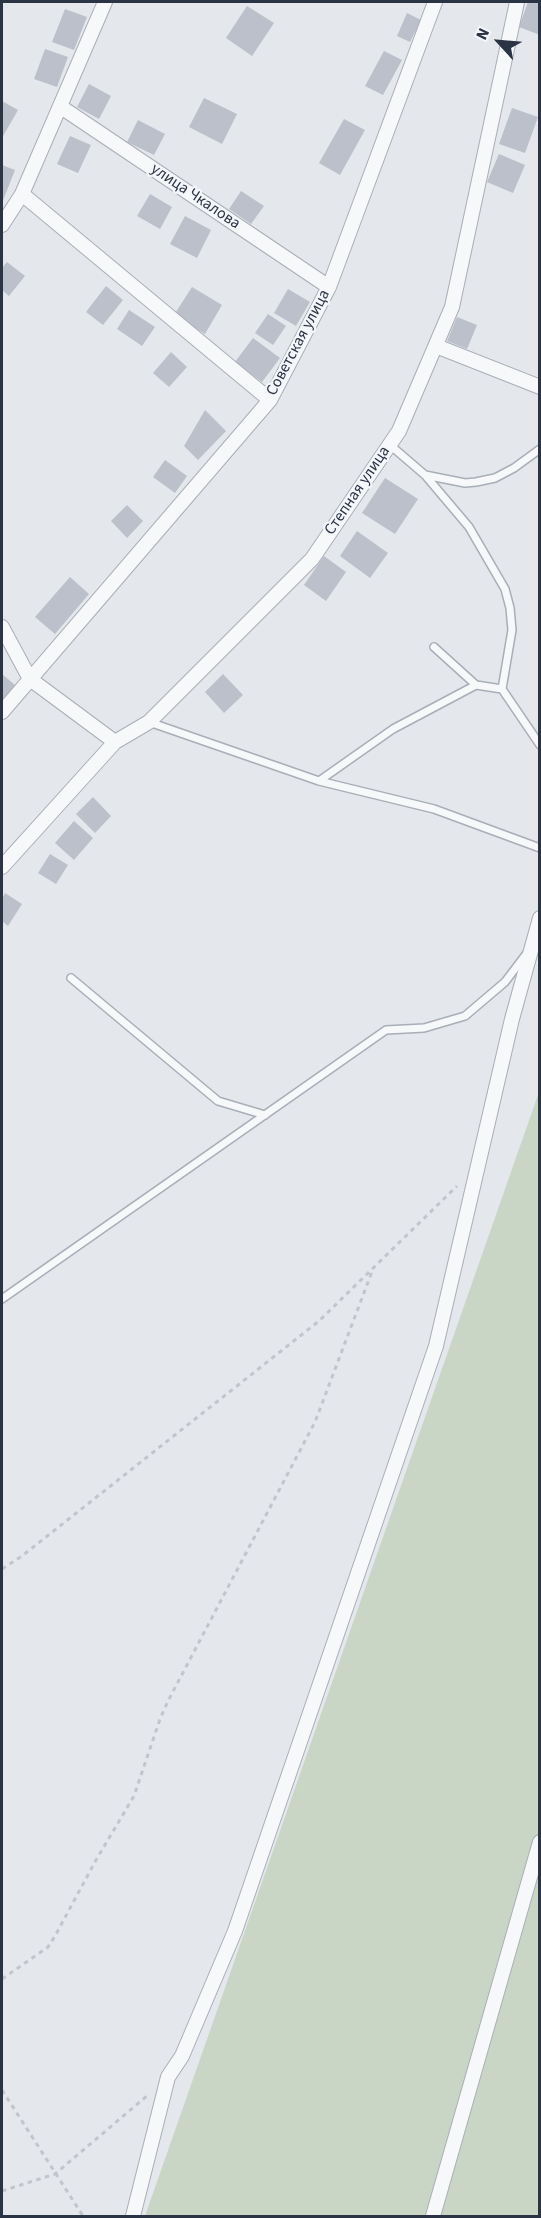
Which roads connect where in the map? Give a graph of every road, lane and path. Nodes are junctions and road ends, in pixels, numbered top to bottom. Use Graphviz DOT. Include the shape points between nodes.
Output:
graph roads {
  1 [pos="105,2"];
  2 [pos="435,2"];
  3 [pos="517,2"];
  4 [pos="61,106"];
  5 [pos="22,194"];
  6 [pos="2,225"];
  7 [pos="329,287"];
  8 [pos="436,346"];
  9 [pos="540,387"];
  10 [pos="270,400"];
  11 [pos="390,445"];
  12 [pos="540,450"];
  13 [pos="425,475"];
  14 [pos="2,627"];
  15 [pos="434,647"];
  16 [pos="30,679"];
  17 [pos="476,685"];
  18 [pos="502,689"];
  19 [pos="2,712"];
  20 [pos="149,722"];
  21 [pos="115,742"];
  22 [pos="540,745"];
  23 [pos="319,781"];
  24 [pos="540,848"];
  25 [pos="2,867"];
  26 [pos="540,918"];
  27 [pos="532,945"];
  28 [pos="71,978"];
  29 [pos="265,1115"];
  30 [pos="478,1166"];
  31 [pos="373,1269"];
  32 [pos="2,1299"];
  33 [pos="2,1569"];
  34 [pos="540,1842"];
  35 [pos="2,1979"];
  36 [pos="168,2077"];
  37 [pos="2,2090"];
  38 [pos="55,2174"];
  39 [pos="2,2191"];
  40 [pos="83,2217"];
  41 [pos="133,2217"];
  42 [pos="433,2217"];
  1 -- 4 [label="street"];
  2 -- 7 [label="street, Советская улица"];
  3 -- 8 [label="street, Степная улица" via="452,307"];
  4 -- 5 [label="street"];
  4 -- 7 [label="street, улица Чкалова"];
  5 -- 6 [label="street"];
  5 -- 10 [label="street"];
  7 -- 10 [label="street, Советская улица"];
  8 -- 9 [label="street"];
  8 -- 11 [label="street, Степная улица"];
  10 -- 16 [label="street, Советская улица"];
  11 -- 13 [label="lane"];
  11 -- 20 [label="street, Степная улица" via="312,559"];
  12 -- 13 [label="lane" via="495,478 476,483"];
  13 -- 18 [label="lane" via="469,527 504,589 512,630"];
  14 -- 16 [label="street"];
  15 -- 17 [label="lane"];
  16 -- 19 [label="street, Советская улица"];
  16 -- 21 [label="street"];
  17 -- 18 [label="lane"];
  17 -- 23 [label="lane" via="393,729"];
  18 -- 22 [label="lane"];
  20 -- 21 [label="street, Степная улица"];
  20 -- 23 [label="lane"];
  21 -- 25 [label="street, Степная улица"];
  23 -- 24 [label="lane" via="434,809"];
  26 -- 27 [label="street"];
  27 -- 29 [label="lane" via="505,982 465,1016 424,1028 386,1030"];
  27 -- 30 [label="street"];
  28 -- 29 [label="lane" via="218,1101"];
  29 -- 32 [label="lane"];
  30 -- 31 [label="path"];
  30 -- 36 [label="street" via="436,1346 235,1931 182,2056"];
  31 -- 33 [label="path" via="320,1322"];
  31 -- 35 [label="path" via="315,1422 168,1701 134,1796 56,1936 48,1947"];
  34 -- 42 [label="street"];
  36 -- 38 [label="path"];
  36 -- 41 [label="street"];
  37 -- 38 [label="path"];
  38 -- 39 [label="path"];
  38 -- 40 [label="path"];
}
